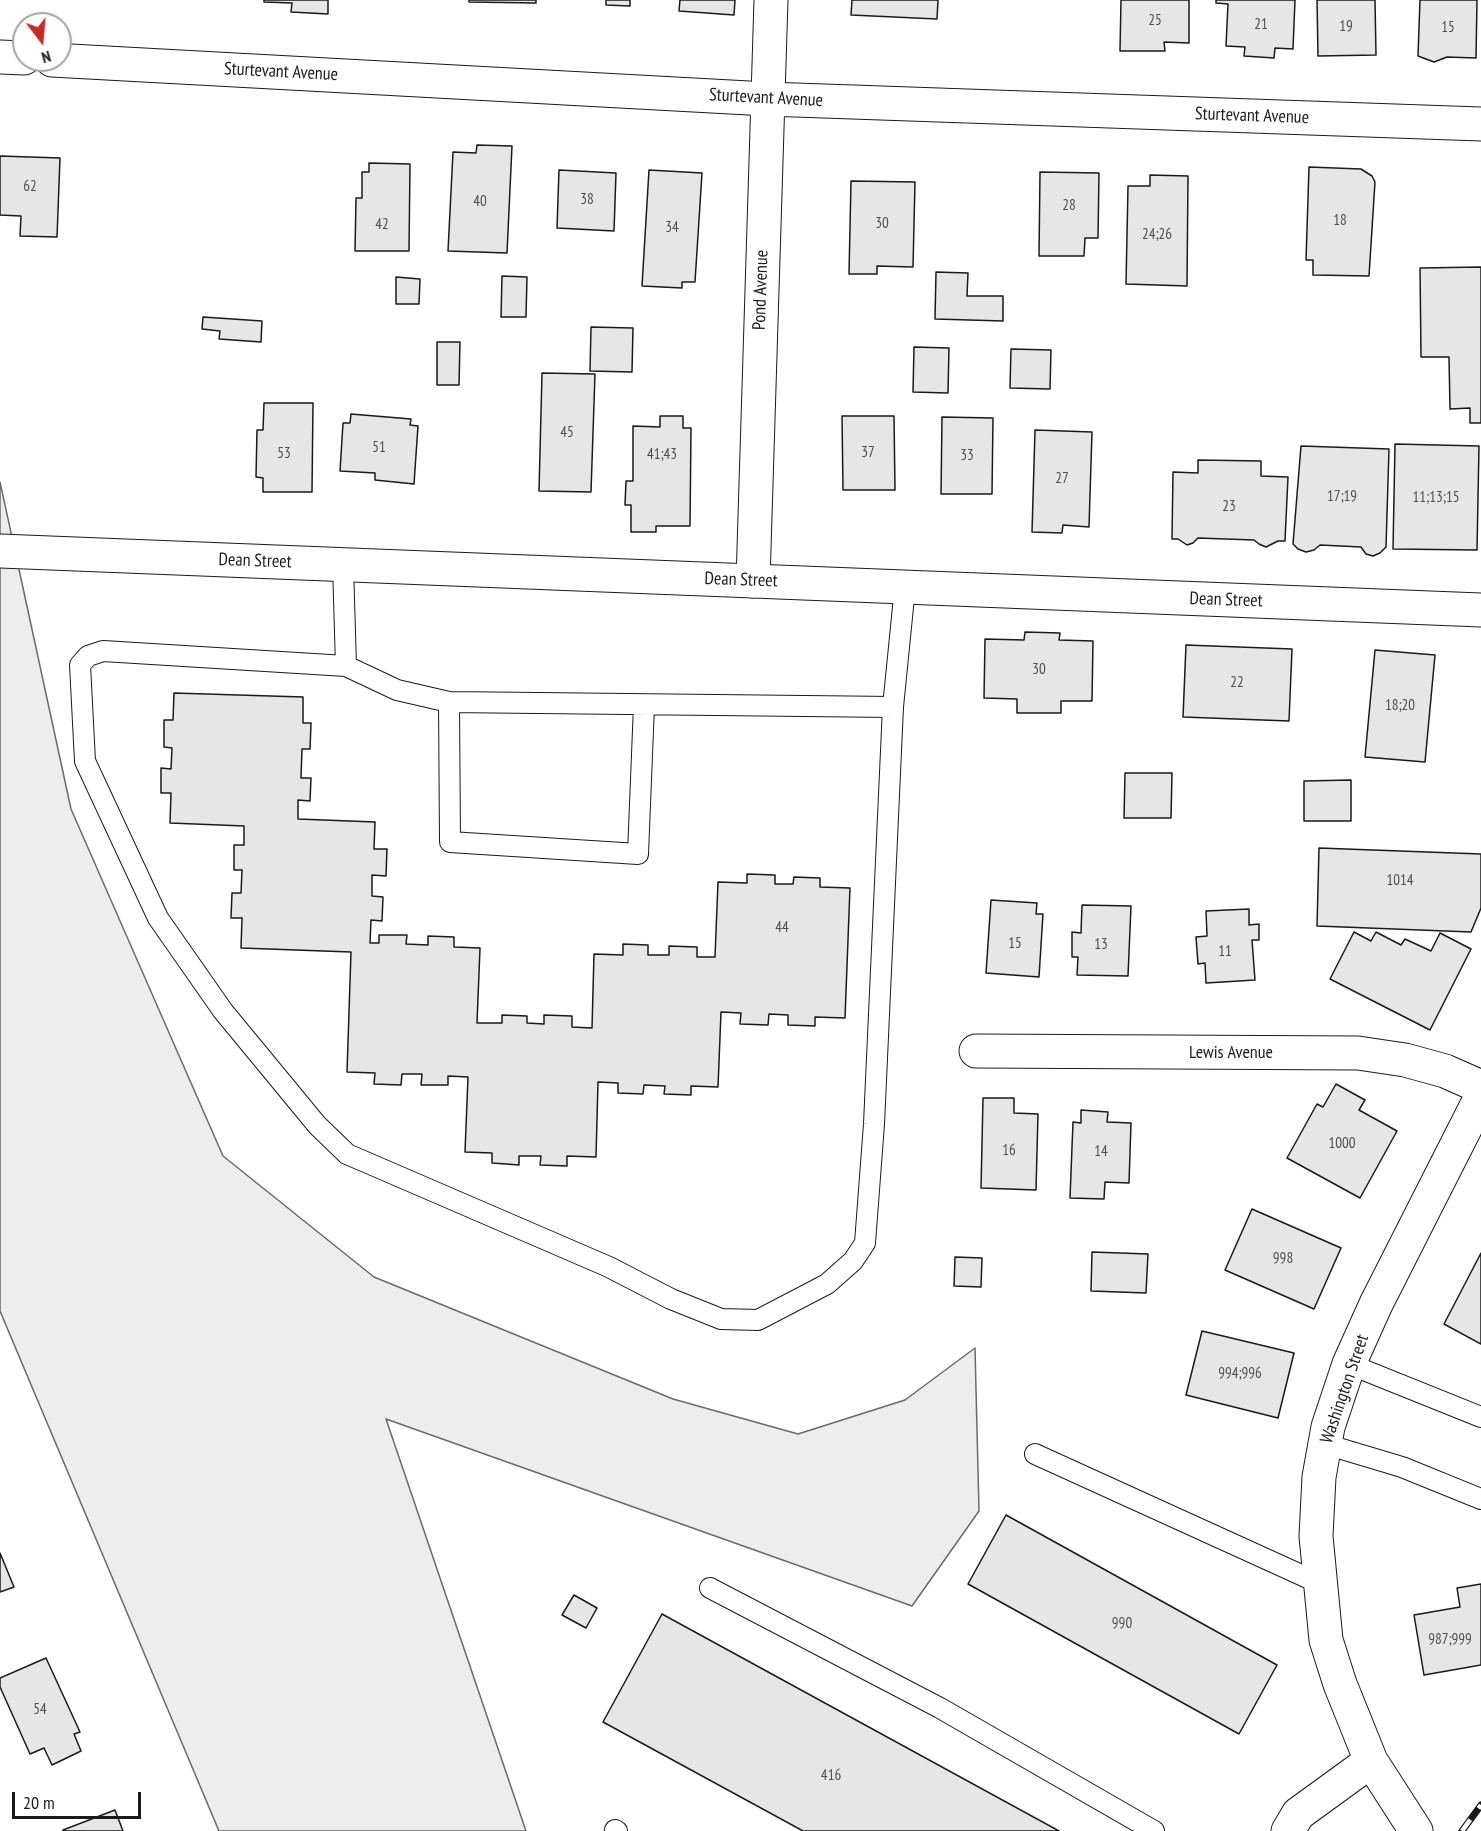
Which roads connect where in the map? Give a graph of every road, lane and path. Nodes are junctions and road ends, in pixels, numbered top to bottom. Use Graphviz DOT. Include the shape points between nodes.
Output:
graph roads {
  1 [pos="771,0"];
  2 [pos="72,61"];
  3 [pos="767,99"];
  4 [pos="1481,124"];
  5 [pos="0,551"];
  6 [pos="343,565"];
  7 [pos="753,581"];
  8 [pos="905,587"];
  9 [pos="1481,610"];
  10 [pos="346,666"];
  11 [pos="449,702"];
  12 [pos="644,705"];
  13 [pos="893,707"];
  14 [pos="976,1051"];
  15 [pos="1481,1087"];
  16 [pos="1481,1097"];
  17 [pos="1349,1364"];
  18 [pos="1481,1417"];
  19 [pos="1325,1444"];
  20 [pos="1035,1454"];
  21 [pos="1481,1499"];
  22 [pos="1321,1584"];
  23 [pos="710,1588"];
  24 [pos="1371,1761"];
  25 [pos="1154,1831"];
  26 [pos="1288,1831"];
  27 [pos="1416,1831"];
  1 -- 3 [label="street, Pond Avenue"];
  2 -- 3 [label="street, Sturtevant Avenue"];
  3 -- 4 [label="street, Sturtevant Avenue"];
  3 -- 7 [label="street, Pond Avenue"];
  5 -- 6 [label="street, Dean Street"];
  6 -- 7 [label="street, Dean Street"];
  6 -- 10 [label="lane"];
  7 -- 8 [label="street, Dean Street"];
  8 -- 9 [label="street, Dean Street"];
  8 -- 13 [label="lane"];
  10 -- 11 [label="lane" via="398,690"];
  10 -- 13 [label="lane" via="104,651 88,656 80,665 85,760 158,918 223,1011 317,1125 347,1154 721,1319 758,1320 826,1284 853,1261 865,1243"];
  11 -- 12 [label="lane"];
  11 -- 12 [label="lane" via="450,842 638,854"];
  12 -- 13 [label="lane"];
  14 -- 15 [label="street, Lewis Avenue" via="1358,1053 1445,1071"];
  16 -- 17 [label="street, Washington Street"];
  17 -- 18 [label="lane"];
  17 -- 19 [label="street, Washington Street"];
  19 -- 21 [label="lane" via="1402,1467"];
  19 -- 22 [label="street, Washington Street" via="1316,1536"];
  20 -- 22 [label="lane"];
  22 -- 24 [label="street, Washington Street" via="1326,1640"];
  23 -- 25 [label="lane" via="940,1708"];
  24 -- 26 [label="street" via="1298,1814"];
  24 -- 27 [label="street, Washington Street"];
}
